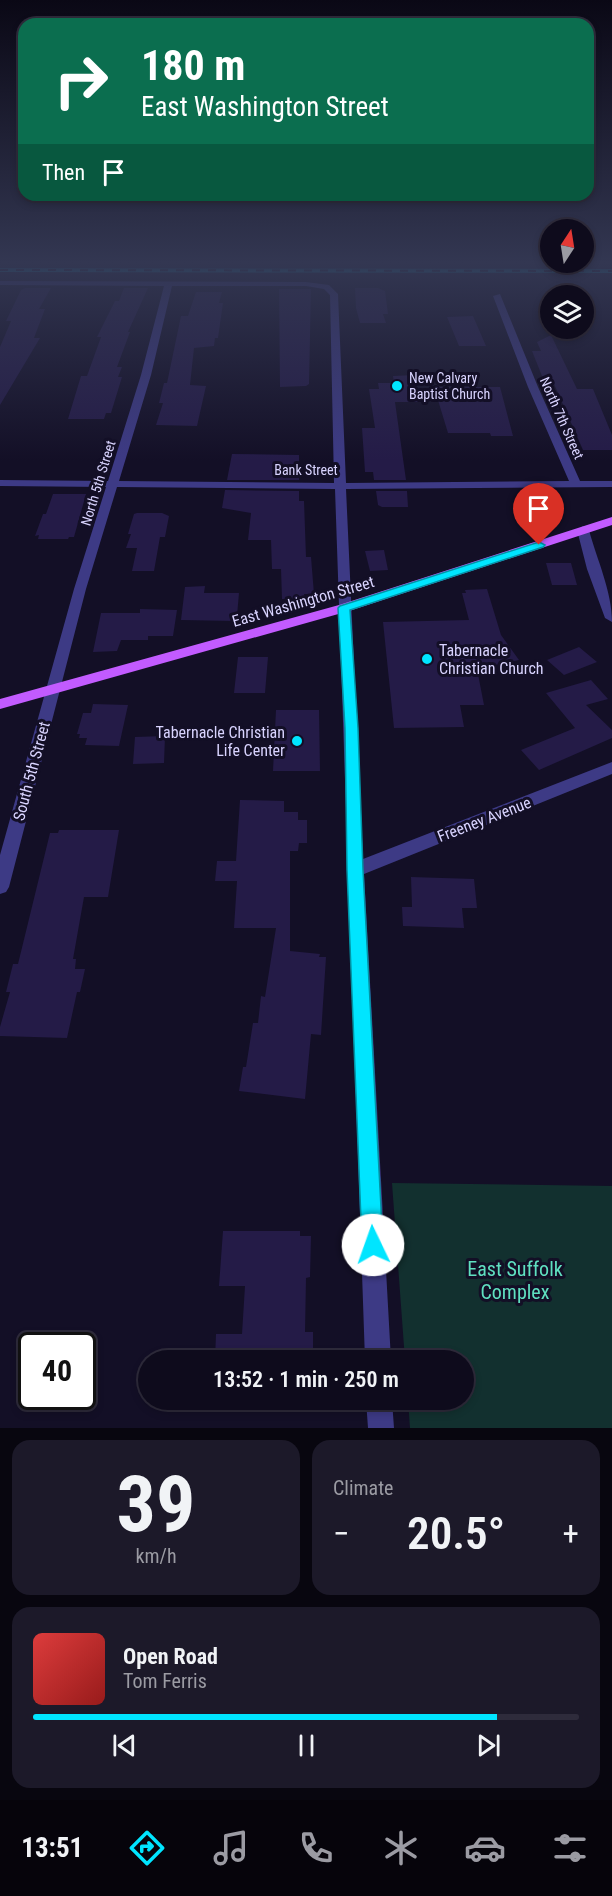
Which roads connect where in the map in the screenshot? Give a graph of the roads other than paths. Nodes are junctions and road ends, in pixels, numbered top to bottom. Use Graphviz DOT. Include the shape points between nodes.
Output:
graph roads {
  1 [pos="158,328"];
  2 [pos="335,328"];
  3 [pos="510,328"];
  4 [pos="0,483"];
  5 [pos="114,484"];
  6 [pos="576,484"];
  7 [pos="612,484"];
  8 [pos="340,486"];
  9 [pos="612,520"];
  10 [pos="583,530"];
  11 [pos="344,608"];
  12 [pos="612,618"];
  13 [pos="53,691"];
  14 [pos="0,704"];
  15 [pos="612,768"];
  16 [pos="355,870"];
  17 [pos="0,887"];
  18 [pos="378,1350"];
  19 [pos="380,1410"];
  20 [pos="381,1428"];
  1 -- 5 [label="street, North 5th Street"];
  2 -- 8 [label="street"];
  3 -- 6 [label="street, North 7th Street"];
  4 -- 5 [label="street, Bank Street"];
  5 -- 8 [label="street, Bank Street"];
  5 -- 13 [label="street, North 5th Street" via="80,588"];
  6 -- 7 [label="street, Bank Street"];
  6 -- 8 [label="street, Bank Street"];
  8 -- 11 [label="street"];
  9 -- 10 [label="main road, East Washington Street"];
  10 -- 11 [label="main road, East Washington Street"];
  10 -- 12 [label="street"];
  11 -- 13 [label="main road, East Washington Street"];
  11 -- 16 [label="street"];
  13 -- 14 [label="main road, East Washington Street"];
  13 -- 17 [label="street, South 5th Street"];
  15 -- 16 [label="street, Freeney Avenue"];
  16 -- 18 [label="street"];
  19 -- 20 [label="street"];
}
